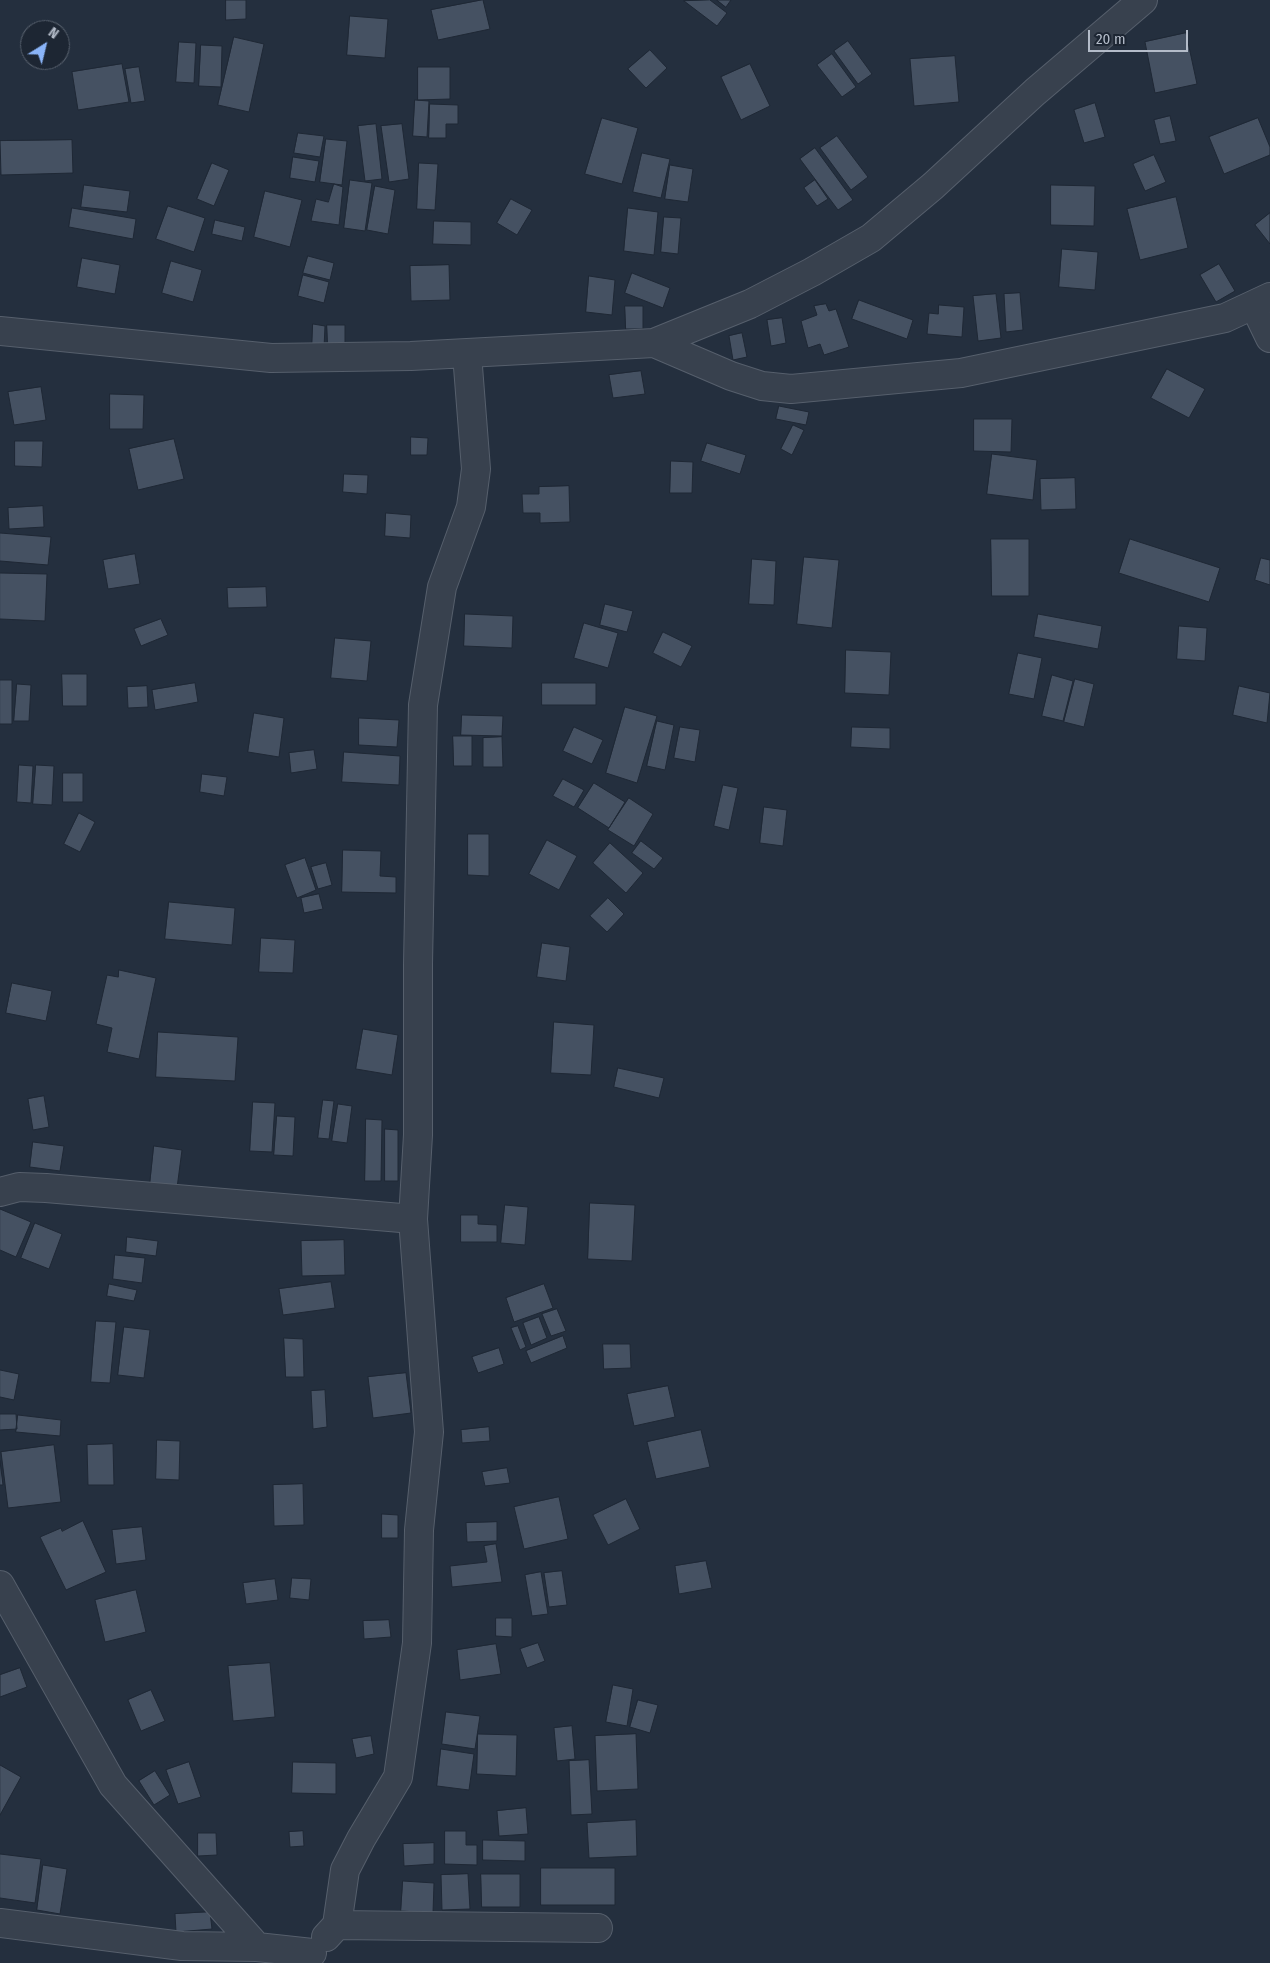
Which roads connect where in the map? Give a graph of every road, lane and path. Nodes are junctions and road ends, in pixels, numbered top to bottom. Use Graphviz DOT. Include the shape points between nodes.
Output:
graph roads {
  1 [pos="1143,0"];
  2 [pos="1262,301"];
  3 [pos="0,331"];
  4 [pos="1270,338"];
  5 [pos="654,343"];
  6 [pos="467,354"];
  7 [pos="0,1192"];
  8 [pos="414,1219"];
  9 [pos="0,1585"];
  10 [pos="0,1923"];
  11 [pos="336,1924"];
  12 [pos="598,1928"];
  13 [pos="257,1948"];
  14 [pos="312,1958"];
  1 -- 5 [label="street" via="1034,92 933,186 871,238 750,304"];
  2 -- 4 [label="street"];
  2 -- 5 [label="street" via="1224,318 961,373 790,389 762,386 731,376"];
  3 -- 6 [label="street" via="271,358"];
  5 -- 6 [label="street"];
  6 -- 8 [label="street" via="476,469 471,507 442,587 423,705 418,1135"];
  7 -- 8 [label="street" via="18,1187 46,1188"];
  8 -- 11 [label="street" via="429,1432 418,1530 417,1643 398,1777 345,1870"];
  9 -- 13 [label="street" via="113,1785"];
  10 -- 13 [label="street" via="182,1946"];
  11 -- 12 [label="street"];
  11 -- 14 [label="street"];
  13 -- 14 [label="street"];
}
